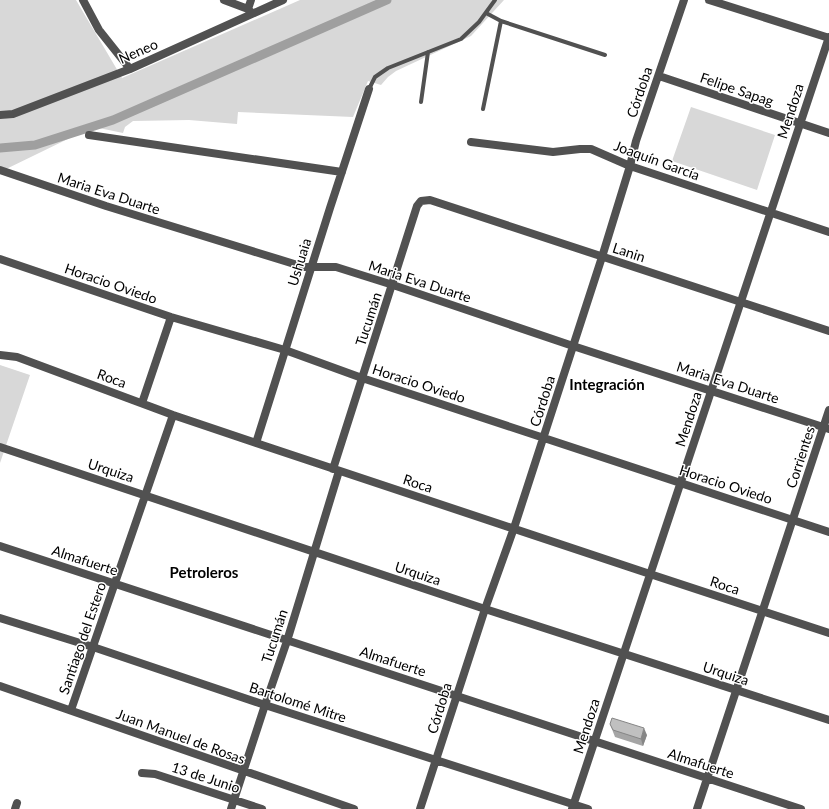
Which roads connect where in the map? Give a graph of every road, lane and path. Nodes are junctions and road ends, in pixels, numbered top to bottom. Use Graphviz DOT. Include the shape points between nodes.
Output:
graph roads {
  1 [pos="83,0"];
  2 [pos="224,0"];
  3 [pos="252,0"];
  4 [pos="283,0"];
  5 [pos="495,0"];
  6 [pos="684,0"];
  7 [pos="709,0"];
  8 [pos="250,11"];
  9 [pos="486,13"];
  10 [pos="501,21"];
  11 [pos="829,38"];
  12 [pos="428,52"];
  13 [pos="605,55"];
  14 [pos="130,70"];
  15 [pos="659,76"];
  16 [pos="369,89"];
  17 [pos="421,102"];
  18 [pos="483,109"];
  19 [pos="0,115"];
  20 [pos="800,124"];
  21 [pos="829,133"];
  22 [pos="89,134"];
  23 [pos="471,142"];
  24 [pos="630,166"];
  25 [pos="0,170"];
  26 [pos="342,172"];
  27 [pos="421,201"];
  28 [pos="770,213"];
  29 [pos="829,232"];
  30 [pos="602,257"];
  31 [pos="0,259"];
  32 [pos="311,267"];
  33 [pos="393,285"];
  34 [pos="741,302"];
  35 [pos="171,317"];
  36 [pos="829,331"];
  37 [pos="573,346"];
  38 [pos="285,350"];
  39 [pos="0,355"];
  40 [pos="362,378"];
  41 [pos="711,390"];
  42 [pos="142,403"];
  43 [pos="829,410"];
  44 [pos="173,415"];
  45 [pos="826,428"];
  46 [pos="544,437"];
  47 [pos="256,443"];
  48 [pos="0,447"];
  49 [pos="336,470"];
  50 [pos="680,483"];
  51 [pos="146,495"];
  52 [pos="793,520"];
  53 [pos="514,528"];
  54 [pos="829,532"];
  55 [pos="0,546"];
  56 [pos="314,552"];
  57 [pos="650,574"];
  58 [pos="115,583"];
  59 [pos="485,609"];
  60 [pos="763,611"];
  61 [pos="0,618"];
  62 [pos="829,633"];
  63 [pos="287,641"];
  64 [pos="93,647"];
  65 [pos="624,653"];
  66 [pos="0,686"];
  67 [pos="736,690"];
  68 [pos="456,695"];
  69 [pos="265,705"];
  70 [pos="71,710"];
  71 [pos="829,720"];
  72 [pos="594,742"];
  73 [pos="436,760"];
  74 [pos="244,772"];
  75 [pos="142,773"];
  76 [pos="706,779"];
  77 [pos="234,800"];
  78 [pos="573,806"];
  79 [pos="232,809"];
  80 [pos="262,809"];
  81 [pos="354,809"];
  82 [pos="420,809"];
  83 [pos="588,809"];
  84 [pos="697,809"];
  85 [pos="801,809"];
  1 -- 14 [label="street" via="99,30"];
  2 -- 8 [label="street"];
  3 -- 8 [label="street"];
  4 -- 8 [label="street, Neneo"];
  5 -- 9 [label="lane"];
  6 -- 15 [label="street, Córdoba"];
  7 -- 11 [label="street"];
  8 -- 14 [label="street, Neneo"];
  9 -- 10 [label="lane"];
  9 -- 12 [label="lane" via="461,39"];
  10 -- 13 [label="lane"];
  10 -- 18 [label="lane"];
  11 -- 20 [label="street, Mendoza"];
  12 -- 16 [label="lane" via="388,68 375,77"];
  12 -- 17 [label="lane"];
  14 -- 19 [label="street, Neneo" via="13,114"];
  15 -- 20 [label="street, Felipe Sapag"];
  15 -- 24 [label="street, Córdoba"];
  16 -- 26 [label="street, Ushuaia"];
  20 -- 21 [label="street, Felipe Sapag"];
  20 -- 28 [label="street, Mendoza"];
  22 -- 26 [label="street"];
  23 -- 24 [label="street, Joaquín García" via="553,152 591,150"];
  24 -- 28 [label="street, Joaquín García"];
  24 -- 30 [label="street, Córdoba"];
  25 -- 32 [label="street, Maria Eva Duarte" via="106,206"];
  26 -- 32 [label="street, Ushuaia"];
  27 -- 30 [label="street, Lanin" via="430,200"];
  27 -- 33 [label="street, Tucumán" via="417,206"];
  28 -- 29 [label="street, Joaquín García"];
  28 -- 34 [label="street, Mendoza"];
  30 -- 34 [label="street, Lanin"];
  30 -- 37 [label="street, Córdoba"];
  31 -- 35 [label="street, Horacio Oviedo"];
  32 -- 33 [label="street, Maria Eva Duarte" via="336,267"];
  32 -- 38 [label="street, Ushuaia"];
  33 -- 37 [label="street, Maria Eva Duarte"];
  33 -- 40 [label="street, Tucumán"];
  34 -- 36 [label="street, Lanin"];
  34 -- 41 [label="street, Mendoza"];
  35 -- 38 [label="street, Horacio Oviedo"];
  35 -- 42 [label="street"];
  37 -- 41 [label="street, Maria Eva Duarte"];
  37 -- 46 [label="street, Córdoba"];
  38 -- 40 [label="street, Horacio Oviedo"];
  38 -- 47 [label="street, Ushuaia"];
  39 -- 42 [label="street, Roca" via="17,357"];
  40 -- 46 [label="street, Horacio Oviedo"];
  40 -- 49 [label="street, Tucumán"];
  41 -- 45 [label="street, Maria Eva Duarte"];
  41 -- 50 [label="street, Mendoza"];
  42 -- 44 [label="street, Roca"];
  43 -- 45 [label="street, Corrientes"];
  44 -- 47 [label="street, Roca"];
  44 -- 51 [label="street, Santiago del Estero"];
  45 -- 52 [label="street, Corrientes"];
  46 -- 50 [label="street, Horacio Oviedo"];
  46 -- 53 [label="street, Córdoba"];
  47 -- 49 [label="street, Roca"];
  48 -- 51 [label="street, Urquiza"];
  49 -- 53 [label="street, Roca"];
  49 -- 56 [label="street, Tucumán"];
  50 -- 52 [label="street, Horacio Oviedo"];
  50 -- 57 [label="street, Mendoza"];
  51 -- 56 [label="street, Urquiza"];
  51 -- 58 [label="street, Santiago del Estero"];
  52 -- 54 [label="street, Horacio Oviedo"];
  52 -- 60 [label="street, Corrientes"];
  53 -- 57 [label="street, Roca"];
  53 -- 59 [label="street, Córdoba"];
  55 -- 58 [label="street, Almafuerte"];
  56 -- 59 [label="street, Urquiza"];
  56 -- 63 [label="street, Tucumán"];
  57 -- 60 [label="street, Roca"];
  57 -- 65 [label="street, Mendoza"];
  58 -- 63 [label="street, Almafuerte"];
  58 -- 64 [label="street, Santiago del Estero"];
  59 -- 65 [label="street, Urquiza"];
  59 -- 68 [label="street, Córdoba"];
  60 -- 62 [label="street, Roca"];
  60 -- 67 [label="street, Corrientes"];
  61 -- 64 [label="street, Bartolomé Mitre"];
  63 -- 68 [label="street, Almafuerte"];
  63 -- 69 [label="street, Tucumán"];
  64 -- 69 [label="street, Bartolomé Mitre"];
  64 -- 70 [label="street, Santiago del Estero"];
  65 -- 67 [label="street, Urquiza"];
  65 -- 72 [label="street, Mendoza"];
  66 -- 70 [label="street, Juan Manuel de Rosas"];
  67 -- 71 [label="street, Urquiza"];
  67 -- 76 [label="street, Corrientes"];
  68 -- 72 [label="street, Almafuerte"];
  68 -- 73 [label="street, Córdoba"];
  69 -- 73 [label="street, Bartolomé Mitre"];
  69 -- 74 [label="street, Tucumán"];
  70 -- 74 [label="street, Juan Manuel de Rosas"];
  72 -- 76 [label="street, Almafuerte"];
  72 -- 78 [label="street, Mendoza"];
  73 -- 78 [label="street, Bartolomé Mitre"];
  73 -- 82 [label="street, Córdoba"];
  74 -- 77 [label="street, Tucumán"];
  74 -- 81 [label="street, Juan Manuel de Rosas"];
  75 -- 77 [label="street, 13 de Junio" via="156,774"];
  76 -- 84 [label="street, Corrientes"];
  76 -- 85 [label="street, Almafuerte"];
  77 -- 79 [label="street, Tucumán"];
  77 -- 80 [label="street, 13 de Junio"];
  78 -- 83 [label="street, Bartolomé Mitre"];
}
